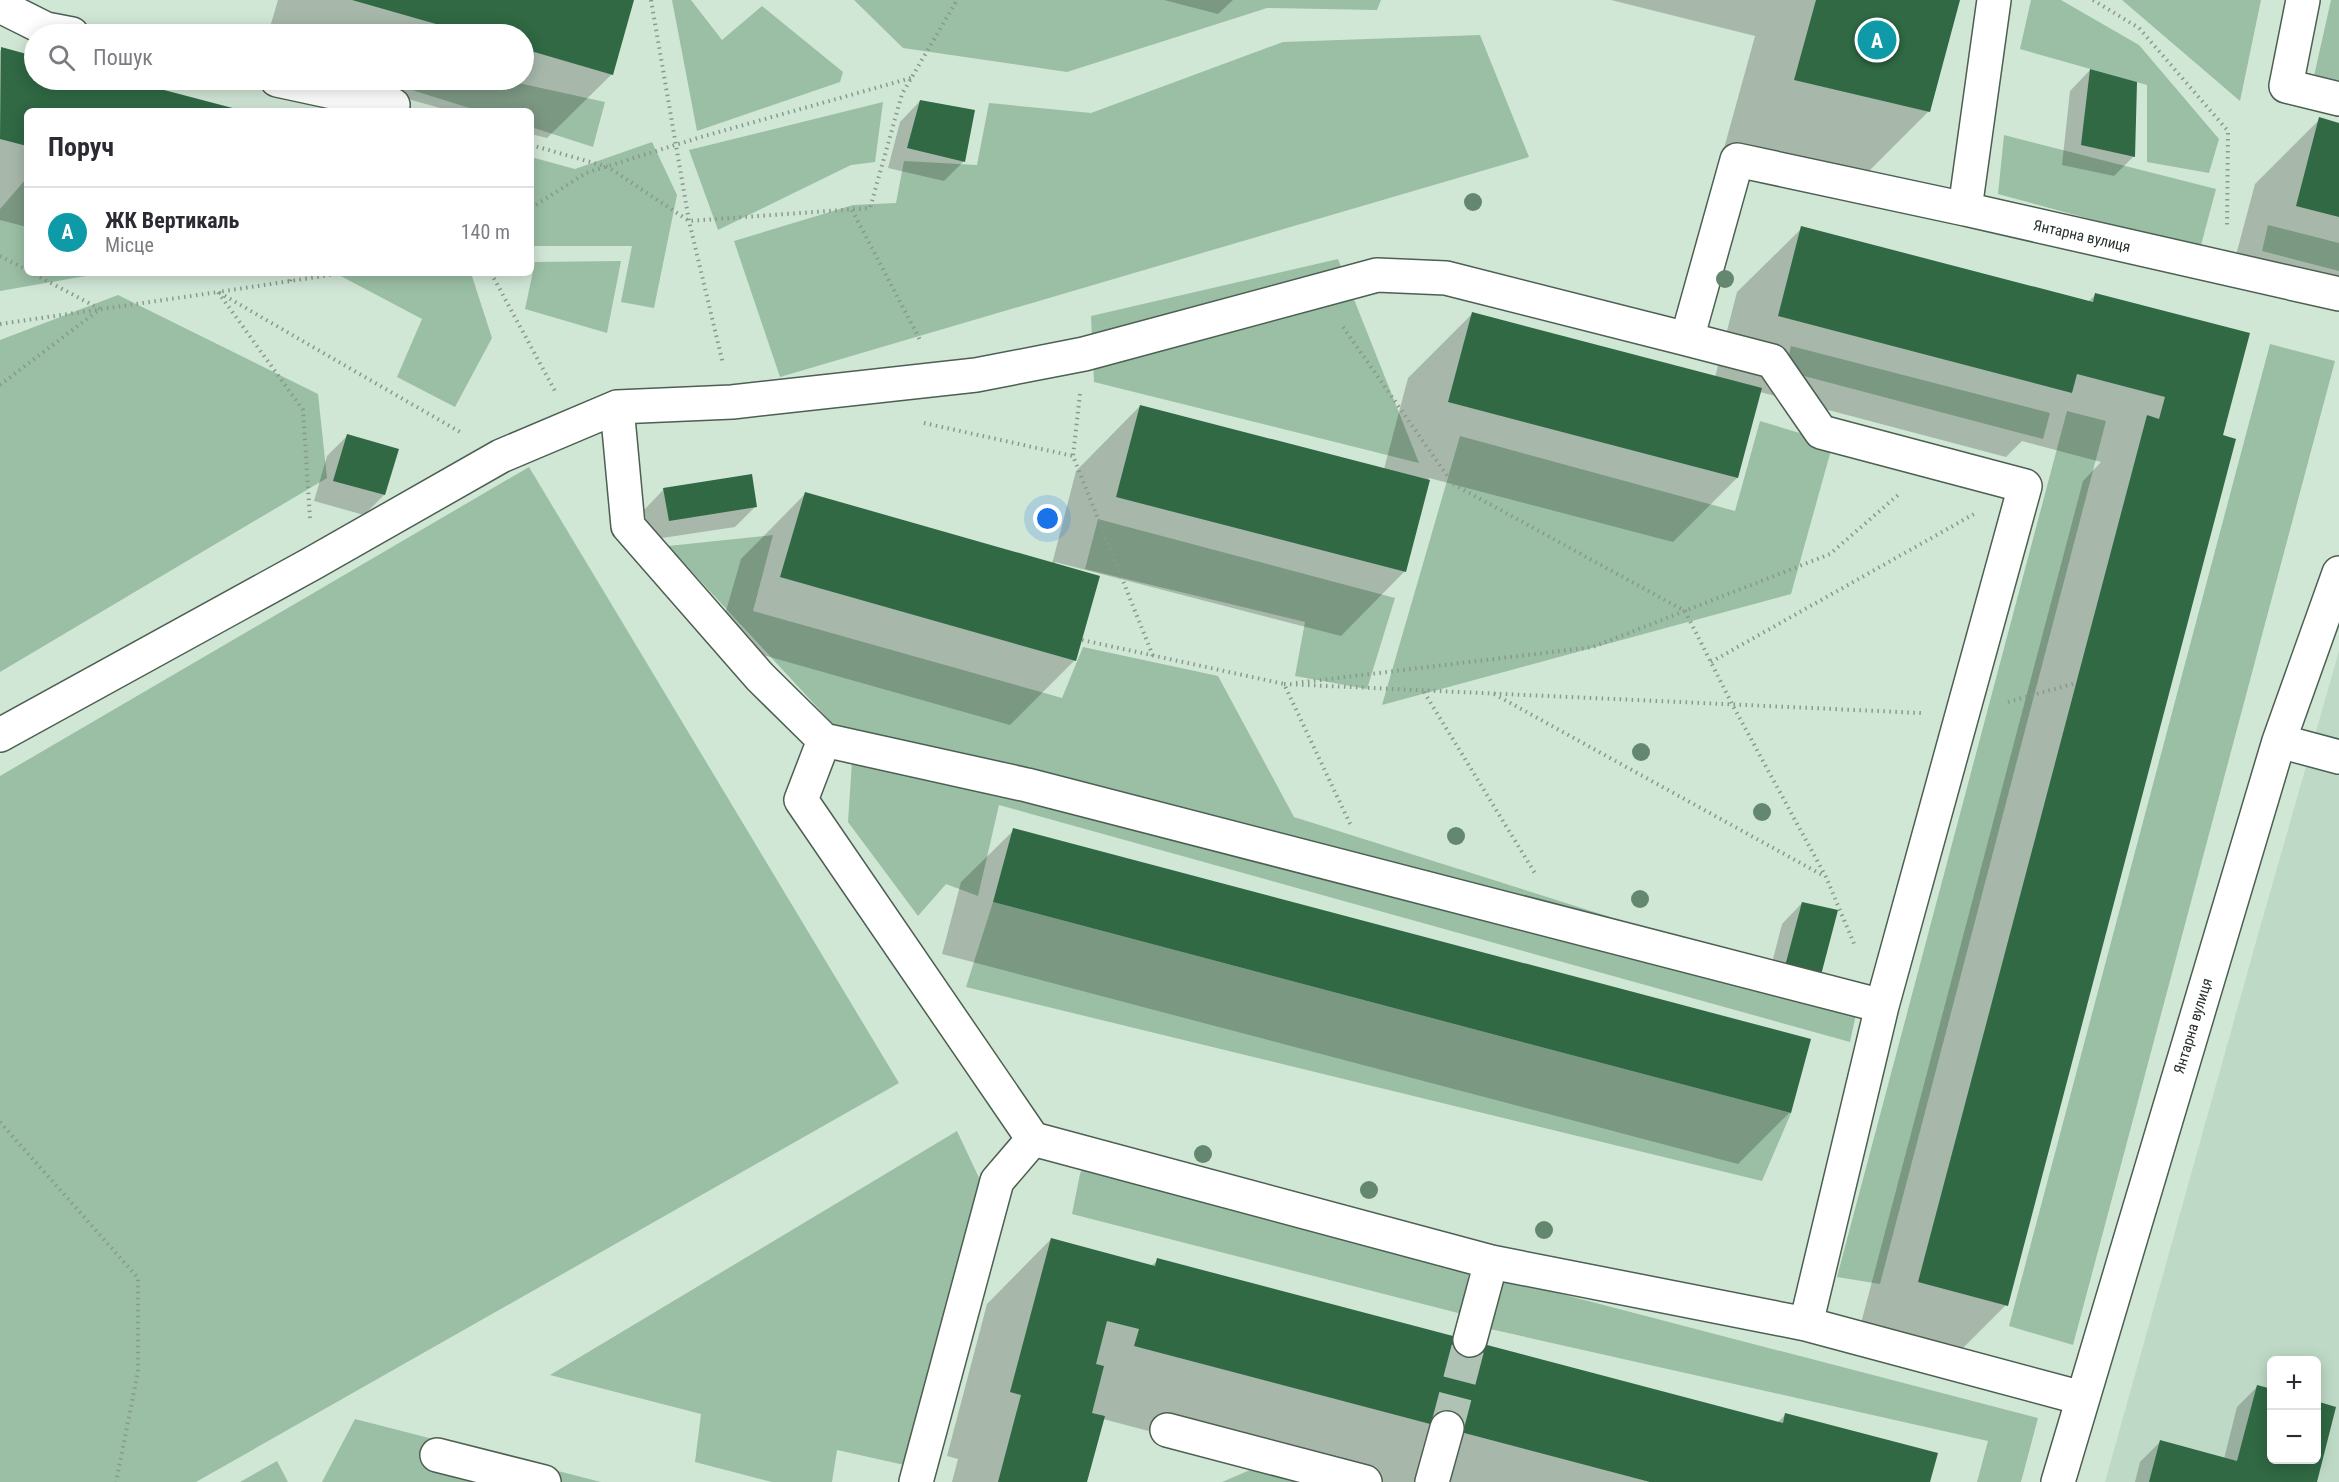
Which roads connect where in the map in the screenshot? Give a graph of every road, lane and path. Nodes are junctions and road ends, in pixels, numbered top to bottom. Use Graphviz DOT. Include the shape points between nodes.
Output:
graph roads {
  1 [pos="651,0"];
  2 [pos="957,0"];
  3 [pos="1994,0"];
  4 [pos="2093,0"];
  5 [pos="2302,0"];
  6 [pos="0,6"];
  7 [pos="36,24"];
  8 [pos="912,78"];
  9 [pos="323,90"];
  10 [pos="2339,99"];
  11 [pos="393,105"];
  12 [pos="534,146"];
  13 [pos="677,146"];
  14 [pos="608,167"];
  15 [pos="534,206"];
  16 [pos="1965,209"];
  17 [pos="852,210"];
  18 [pos="689,221"];
  19 [pos="0,256"];
  20 [pos="24,268"];
  21 [pos="2226,270"];
  22 [pos="38,276"];
  23 [pos="291,276"];
  24 [pos="320,276"];
  25 [pos="493,276"];
  26 [pos="290,280"];
  27 [pos="218,292"];
  28 [pos="1318,292"];
  29 [pos="2339,294"];
  30 [pos="100,309"];
  31 [pos="0,324"];
  32 [pos="1687,339"];
  33 [pos="1084,354"];
  34 [pos="940,380"];
  35 [pos="0,385"];
  36 [pos="732,402"];
  37 [pos="617,407"];
  38 [pos="923,423"];
  39 [pos="574,425"];
  40 [pos="501,456"];
  41 [pos="1073,456"];
  42 [pos="1936,462"];
  43 [pos="2025,486"];
  44 [pos="313,563"];
  45 [pos="2339,573"];
  46 [pos="1685,611"];
  47 [pos="1082,640"];
  48 [pos="1153,656"];
  49 [pos="1710,662"];
  50 [pos="2076,683"];
  51 [pos="1284,684"];
  52 [pos="1424,691"];
  53 [pos="1493,694"];
  54 [pos="1732,704"];
  55 [pos="1962,716"];
  56 [pos="0,735"];
  57 [pos="2279,741"];
  58 [pos="838,743"];
  59 [pos="2339,757"];
  60 [pos="1375,875"];
  61 [pos="1826,877"];
  62 [pos="1565,924"];
  63 [pos="1882,1006"];
  64 [pos="0,1122"];
  65 [pos="1033,1139"];
  66 [pos="1491,1262"];
  67 [pos="1806,1324"];
  68 [pos="1470,1340"];
  69 [pos="2082,1398"];
  70 [pos="1447,1428"];
  71 [pos="1167,1430"];
  72 [pos="437,1455"];
  73 [pos="116,1482"];
  74 [pos="544,1482"];
  75 [pos="916,1482"];
  76 [pos="1365,1482"];
  77 [pos="1432,1482"];
  78 [pos="2058,1482"];
  1 -- 13 [label="path"];
  2 -- 8 [label="path"];
  3 -- 16 [label="street"];
  4 -- 21 [label="path" via="2139,28 2228,131"];
  5 -- 10 [label="street" via="2286,86"];
  6 -- 7 [label="street"];
  8 -- 13 [label="path"];
  8 -- 17 [label="path" via="902,94 870,208"];
  9 -- 11 [label="street"];
  12 -- 14 [label="path"];
  13 -- 14 [label="path"];
  13 -- 18 [label="path"];
  14 -- 15 [label="path" via="586,174"];
  14 -- 18 [label="path"];
  16 -- 21 [label="street, Янтарна вулиця"];
  16 -- 32 [label="street, Янтарна вулиця" via="1737,160"];
  17 -- 18 [label="path"];
  17 -- 34 [label="path"];
  18 -- 36 [label="path"];
  19 -- 20 [label="path"];
  21 -- 29 [label="street, Янтарна вулиця"];
  22 -- 30 [label="path"];
  23 -- 26 [label="path"];
  24 -- 26 [label="path"];
  25 -- 39 [label="path"];
  26 -- 27 [label="path"];
  27 -- 30 [label="path"];
  27 -- 40 [label="path"];
  27 -- 44 [label="path" via="303,410"];
  28 -- 32 [label="street" via="1377,275 1446,278"];
  28 -- 33 [label="street"];
  28 -- 46 [label="path" via="1453,484"];
  30 -- 31 [label="path"];
  30 -- 35 [label="path"];
  32 -- 42 [label="street" via="1772,361 1821,432"];
  33 -- 34 [label="street"];
  33 -- 41 [label="path"];
  34 -- 36 [label="street"];
  36 -- 37 [label="street"];
  37 -- 39 [label="street"];
  37 -- 58 [label="street" via="628,526 760,677"];
  38 -- 41 [label="path"];
  39 -- 40 [label="street"];
  40 -- 44 [label="street"];
  41 -- 48 [label="path"];
  42 -- 43 [label="street"];
  42 -- 46 [label="path" via="1830,554"];
  43 -- 49 [label="path"];
  43 -- 55 [label="street"];
  44 -- 56 [label="street"];
  45 -- 57 [label="street, Янтарна вулиця"];
  46 -- 49 [label="path"];
  46 -- 51 [label="path" via="1593,647"];
  47 -- 48 [label="path"];
  48 -- 51 [label="path"];
  49 -- 54 [label="path"];
  50 -- 55 [label="path"];
  51 -- 52 [label="path"];
  51 -- 60 [label="path"];
  52 -- 53 [label="path"];
  52 -- 62 [label="path"];
  53 -- 54 [label="path"];
  53 -- 61 [label="path"];
  54 -- 55 [label="path"];
  54 -- 61 [label="path"];
  55 -- 63 [label="street"];
  57 -- 59 [label="street"];
  57 -- 69 [label="street, Янтарна вулиця"];
  58 -- 60 [label="street" via="1027,785"];
  58 -- 65 [label="street" via="801,800"];
  60 -- 62 [label="street"];
  61 -- 63 [label="path"];
  62 -- 63 [label="street"];
  63 -- 67 [label="street"];
  64 -- 73 [label="path" via="138,1278 138,1372"];
  65 -- 66 [label="street"];
  65 -- 75 [label="street" via="997,1181"];
  66 -- 67 [label="street"];
  66 -- 68 [label="street"];
  67 -- 69 [label="street"];
  69 -- 78 [label="street, Янтарна вулиця"];
  70 -- 77 [label="street"];
  71 -- 76 [label="street"];
  72 -- 74 [label="street"];
}
